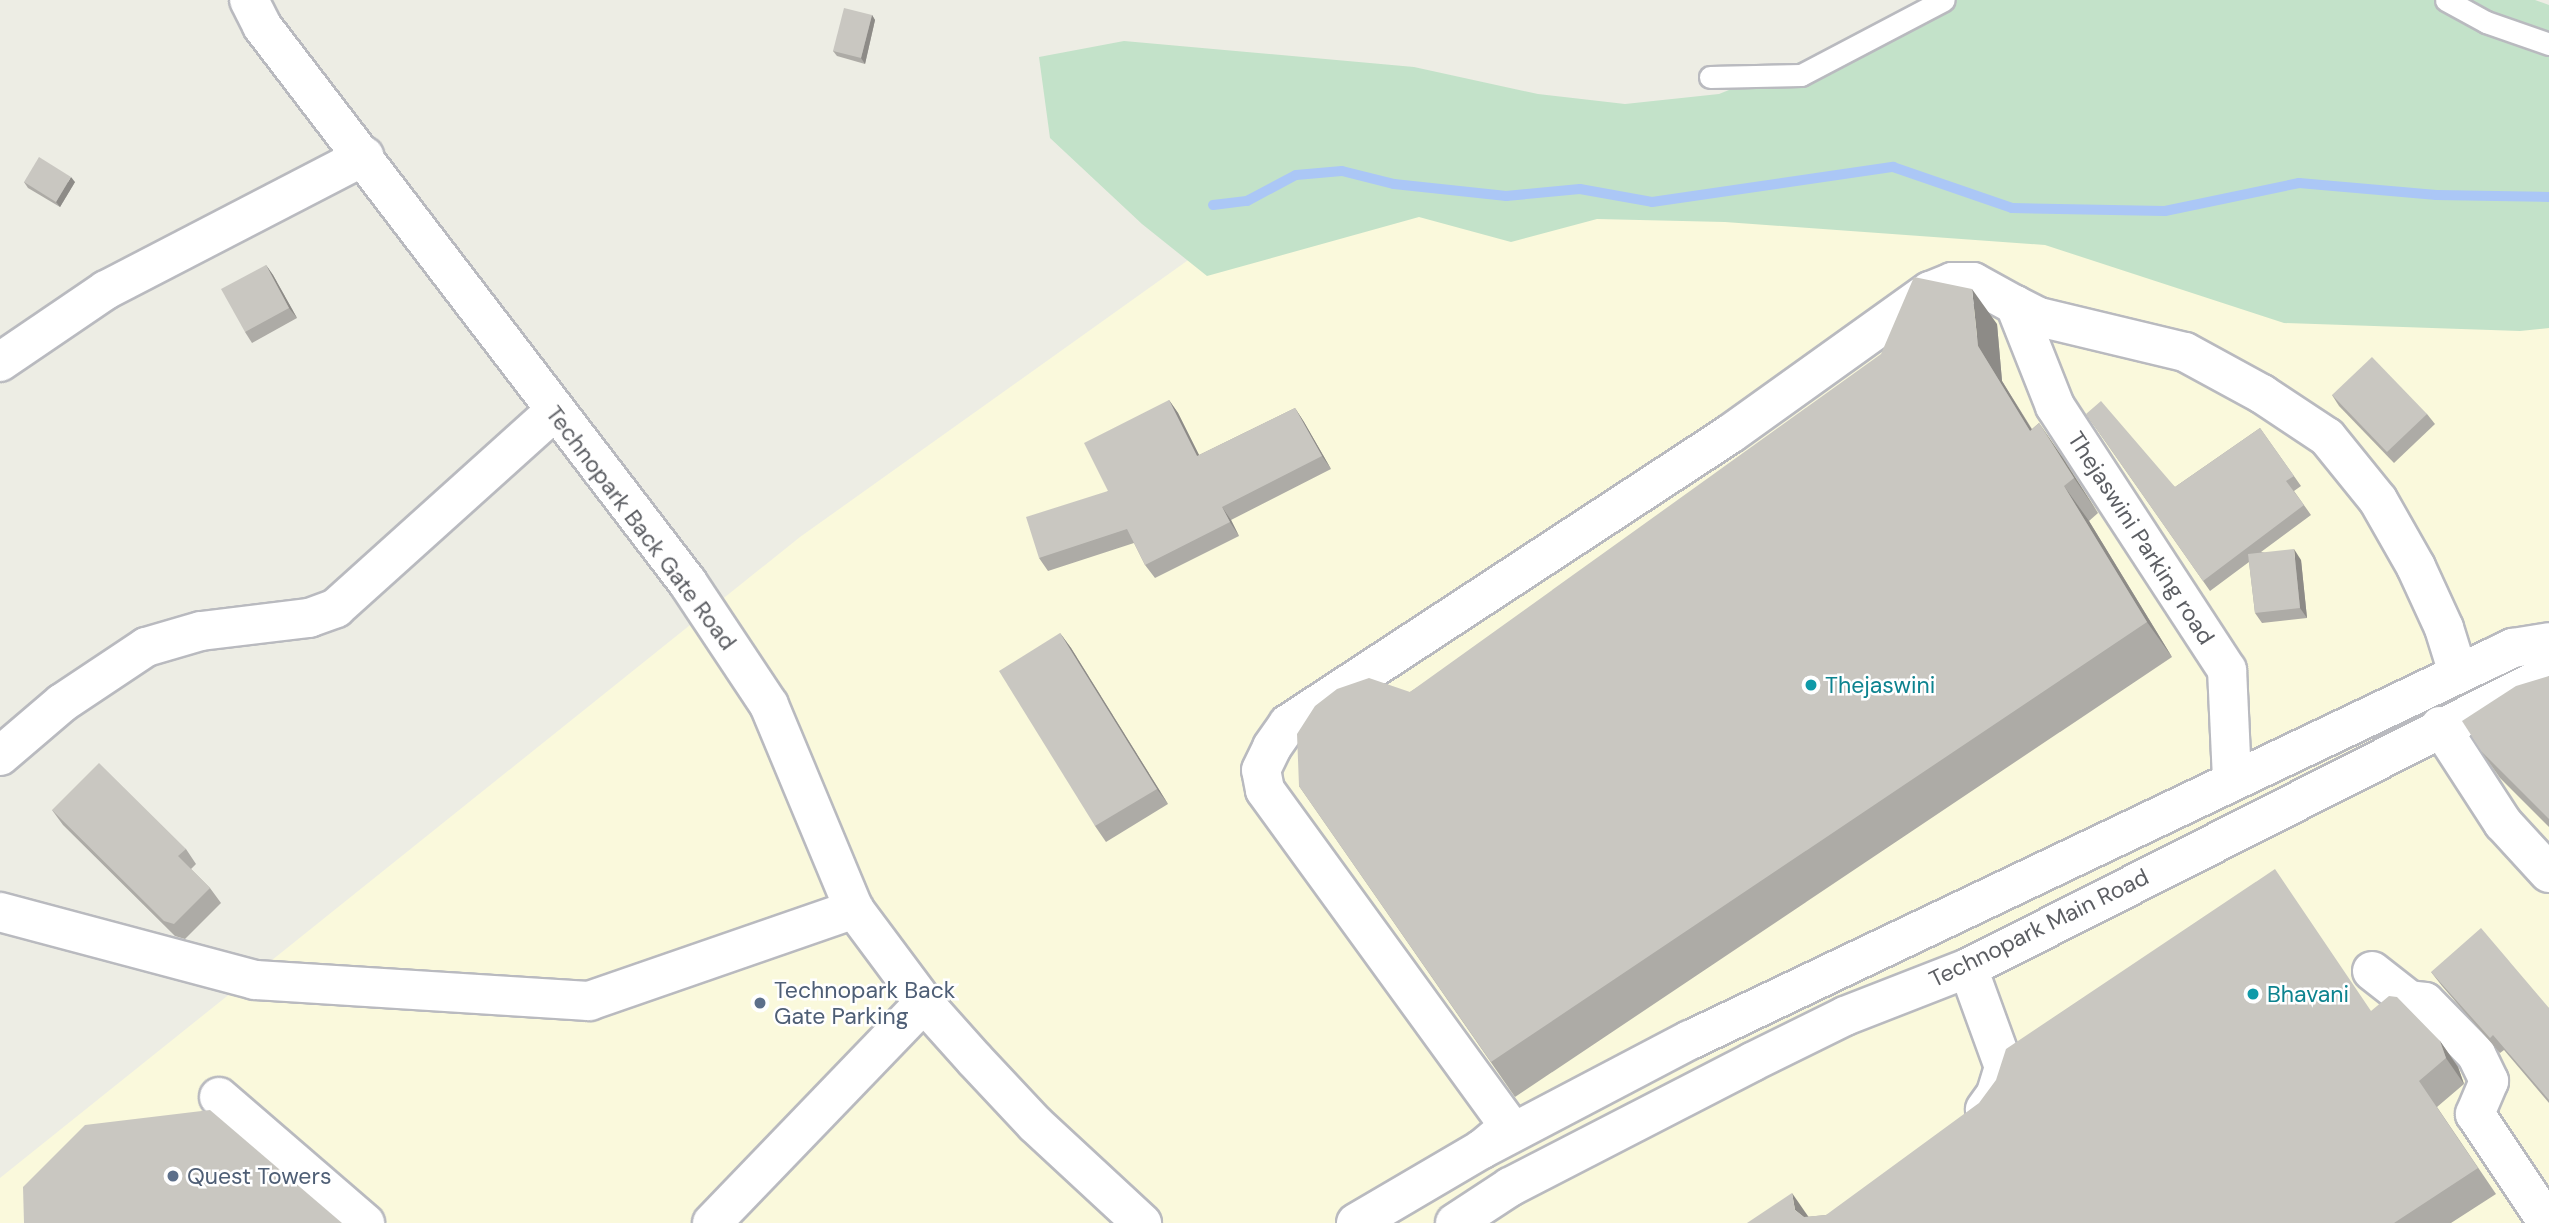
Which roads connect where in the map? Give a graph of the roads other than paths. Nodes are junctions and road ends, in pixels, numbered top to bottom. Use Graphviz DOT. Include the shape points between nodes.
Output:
graph roads {
  1 [pos="249,0"];
  2 [pos="1944,0"];
  3 [pos="2446,0"];
  4 [pos="2549,44"];
  5 [pos="1710,76"];
  6 [pos="364,156"];
  7 [pos="2015,305"];
  8 [pos="0,362"];
  9 [pos="554,412"];
  10 [pos="2531,645"];
  11 [pos="2458,673"];
  12 [pos="2549,674"];
  13 [pos="2440,726"];
  14 [pos="0,756"];
  15 [pos="2232,779"];
  16 [pos="2100,847"];
  17 [pos="2549,873"];
  18 [pos="854,909"];
  19 [pos="0,912"];
  20 [pos="1968,968"];
  21 [pos="2372,971"];
  22 [pos="924,1003"];
  23 [pos="219,1097"];
  24 [pos="1955,1133"];
  25 [pos="1482,1149"];
  26 [pos="365,1223"];
  27 [pos="712,1223"];
  28 [pos="1143,1223"];
  29 [pos="1356,1223"];
  30 [pos="1455,1223"];
  31 [pos="2548,1223"];
  1 -- 6 [label="street, Technopark Back Gate Road" via="262,26"];
  2 -- 5 [label="lane" via="1801,75"];
  3 -- 4 [label="lane" via="2486,22"];
  6 -- 8 [label="street" via="106,290"];
  6 -- 9 [label="street, Technopark Back Gate Road"];
  7 -- 11 [label="street" via="2039,317 2185,352 2262,394 2326,437 2378,500 2416,567 2444,628"];
  7 -- 15 [label="street, Thejaswini Parking road" via="2055,406 2227,670"];
  7 -- 25 [label="street" via="1973,282 1952,282 1930,291 1762,413 1288,724 1272,747 1261,771 1265,790 1509,1126"];
  9 -- 14 [label="street" via="336,608 309,618 201,631 146,647 62,703"];
  9 -- 18 [label="street, Technopark Back Gate Road" via="688,583 769,705"];
  10 -- 11 [label="street, Technopark Main Road"];
  10 -- 16 [label="street, Technopark Main Road"];
  11 -- 15 [label="street, Technopark Main Road"];
  12 -- 13 [label="street, Technopark Main Road"];
  13 -- 17 [label="street" via="2503,823"];
  13 -- 20 [label="street, Technopark Main Road" via="2349,778 2091,902"];
  15 -- 16 [label="street, Technopark Main Road"];
  16 -- 25 [label="street, Technopark Main Road" via="1690,1040"];
  18 -- 19 [label="street" via="589,1001 255,980"];
  18 -- 22 [label="street, Technopark Back Gate Road"];
  20 -- 24 [label="street" via="2004,1067 1996,1094 1984,1111"];
  20 -- 30 [label="street, Technopark Main Road" via="1845,1016 1575,1152"];
  21 -- 31 [label="street" via="2409,1000 2425,1002 2476,1054 2489,1082 2475,1114"];
  22 -- 27 [label="street"];
  22 -- 28 [label="street, Technopark Back Gate Road" via="1035,1125"];
  23 -- 26 [label="street"];
  25 -- 29 [label="street, Technopark Main Road"];
}
